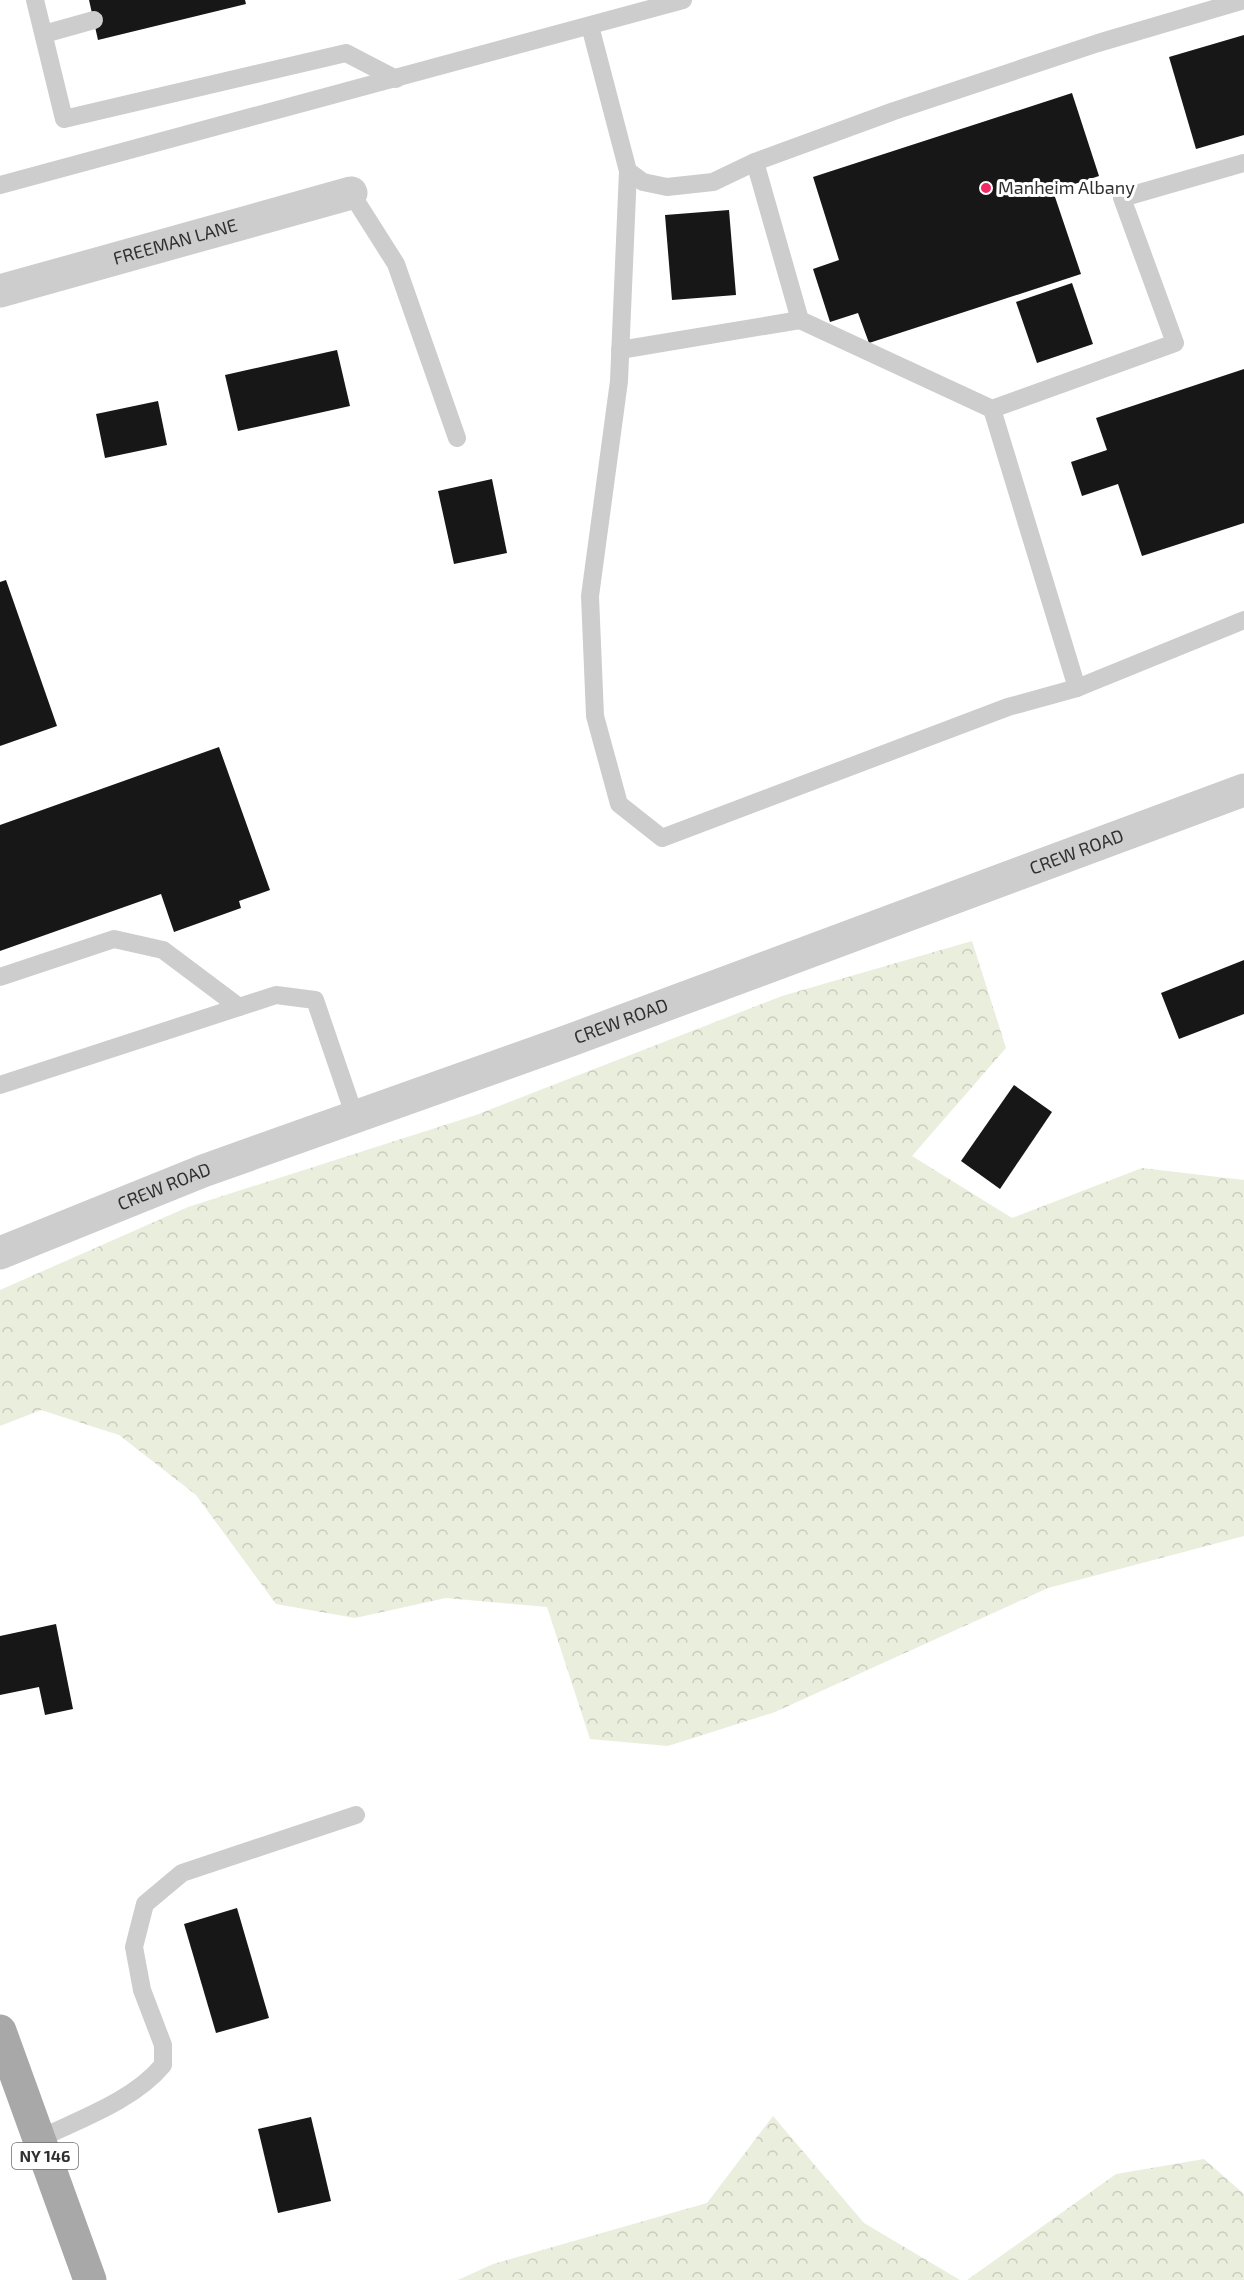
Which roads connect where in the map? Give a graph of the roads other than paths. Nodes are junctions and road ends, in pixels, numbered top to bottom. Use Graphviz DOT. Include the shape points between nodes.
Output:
graph roads {
  1 [pos="35,0"];
  2 [pos="683,0"];
  3 [pos="1244,0"];
  4 [pos="94,20"];
  5 [pos="590,26"];
  6 [pos="44,34"];
  7 [pos="396,79"];
  8 [pos="755,162"];
  9 [pos="1244,163"];
  10 [pos="628,171"];
  11 [pos="0,185"];
  12 [pos="351,194"];
  13 [pos="0,291"];
  14 [pos="800,320"];
  15 [pos="621,350"];
  16 [pos="992,409"];
  17 [pos="457,438"];
  18 [pos="1244,620"];
  19 [pos="1077,688"];
  20 [pos="1244,790"];
  21 [pos="0,977"];
  22 [pos="239,1007"];
  23 [pos="0,1085"];
  24 [pos="355,1117"];
  25 [pos="0,1253"];
  26 [pos="356,1815"];
  27 [pos="0,2031"];
  28 [pos="39,2139"];
  29 [pos="90,2280"];
  1 -- 6 [label="lane"];
  2 -- 5 [label="lane"];
  3 -- 8 [label="lane" via="1098,43"];
  4 -- 6 [label="lane"];
  5 -- 7 [label="lane"];
  5 -- 10 [label="lane"];
  6 -- 7 [label="lane" via="64,119 346,53"];
  7 -- 11 [label="lane"];
  8 -- 10 [label="lane" via="713,182 667,187 643,182"];
  8 -- 14 [label="lane"];
  9 -- 16 [label="lane" via="1122,198 1175,343"];
  10 -- 15 [label="lane"];
  12 -- 13 [label="street, FREEMAN LANE"];
  12 -- 17 [label="lane" via="396,264"];
  14 -- 15 [label="lane"];
  14 -- 16 [label="lane"];
  15 -- 19 [label="lane" via="590,596 595,716 619,804 662,838 1008,707"];
  16 -- 19 [label="lane"];
  18 -- 19 [label="lane"];
  20 -- 24 [label="street, CREW ROAD"];
  21 -- 22 [label="lane" via="114,939 163,950"];
  22 -- 23 [label="lane"];
  22 -- 24 [label="lane" via="276,995 315,1000"];
  24 -- 25 [label="street, CREW ROAD" via="203,1171"];
  26 -- 28 [label="lane" via="182,1873 145,1904 134,1947 142,1990 163,2045 163,2065 153,2078 114,2102"];
  27 -- 28 [label="main road, NY 146"];
  28 -- 29 [label="main road, NY 146"];
}
